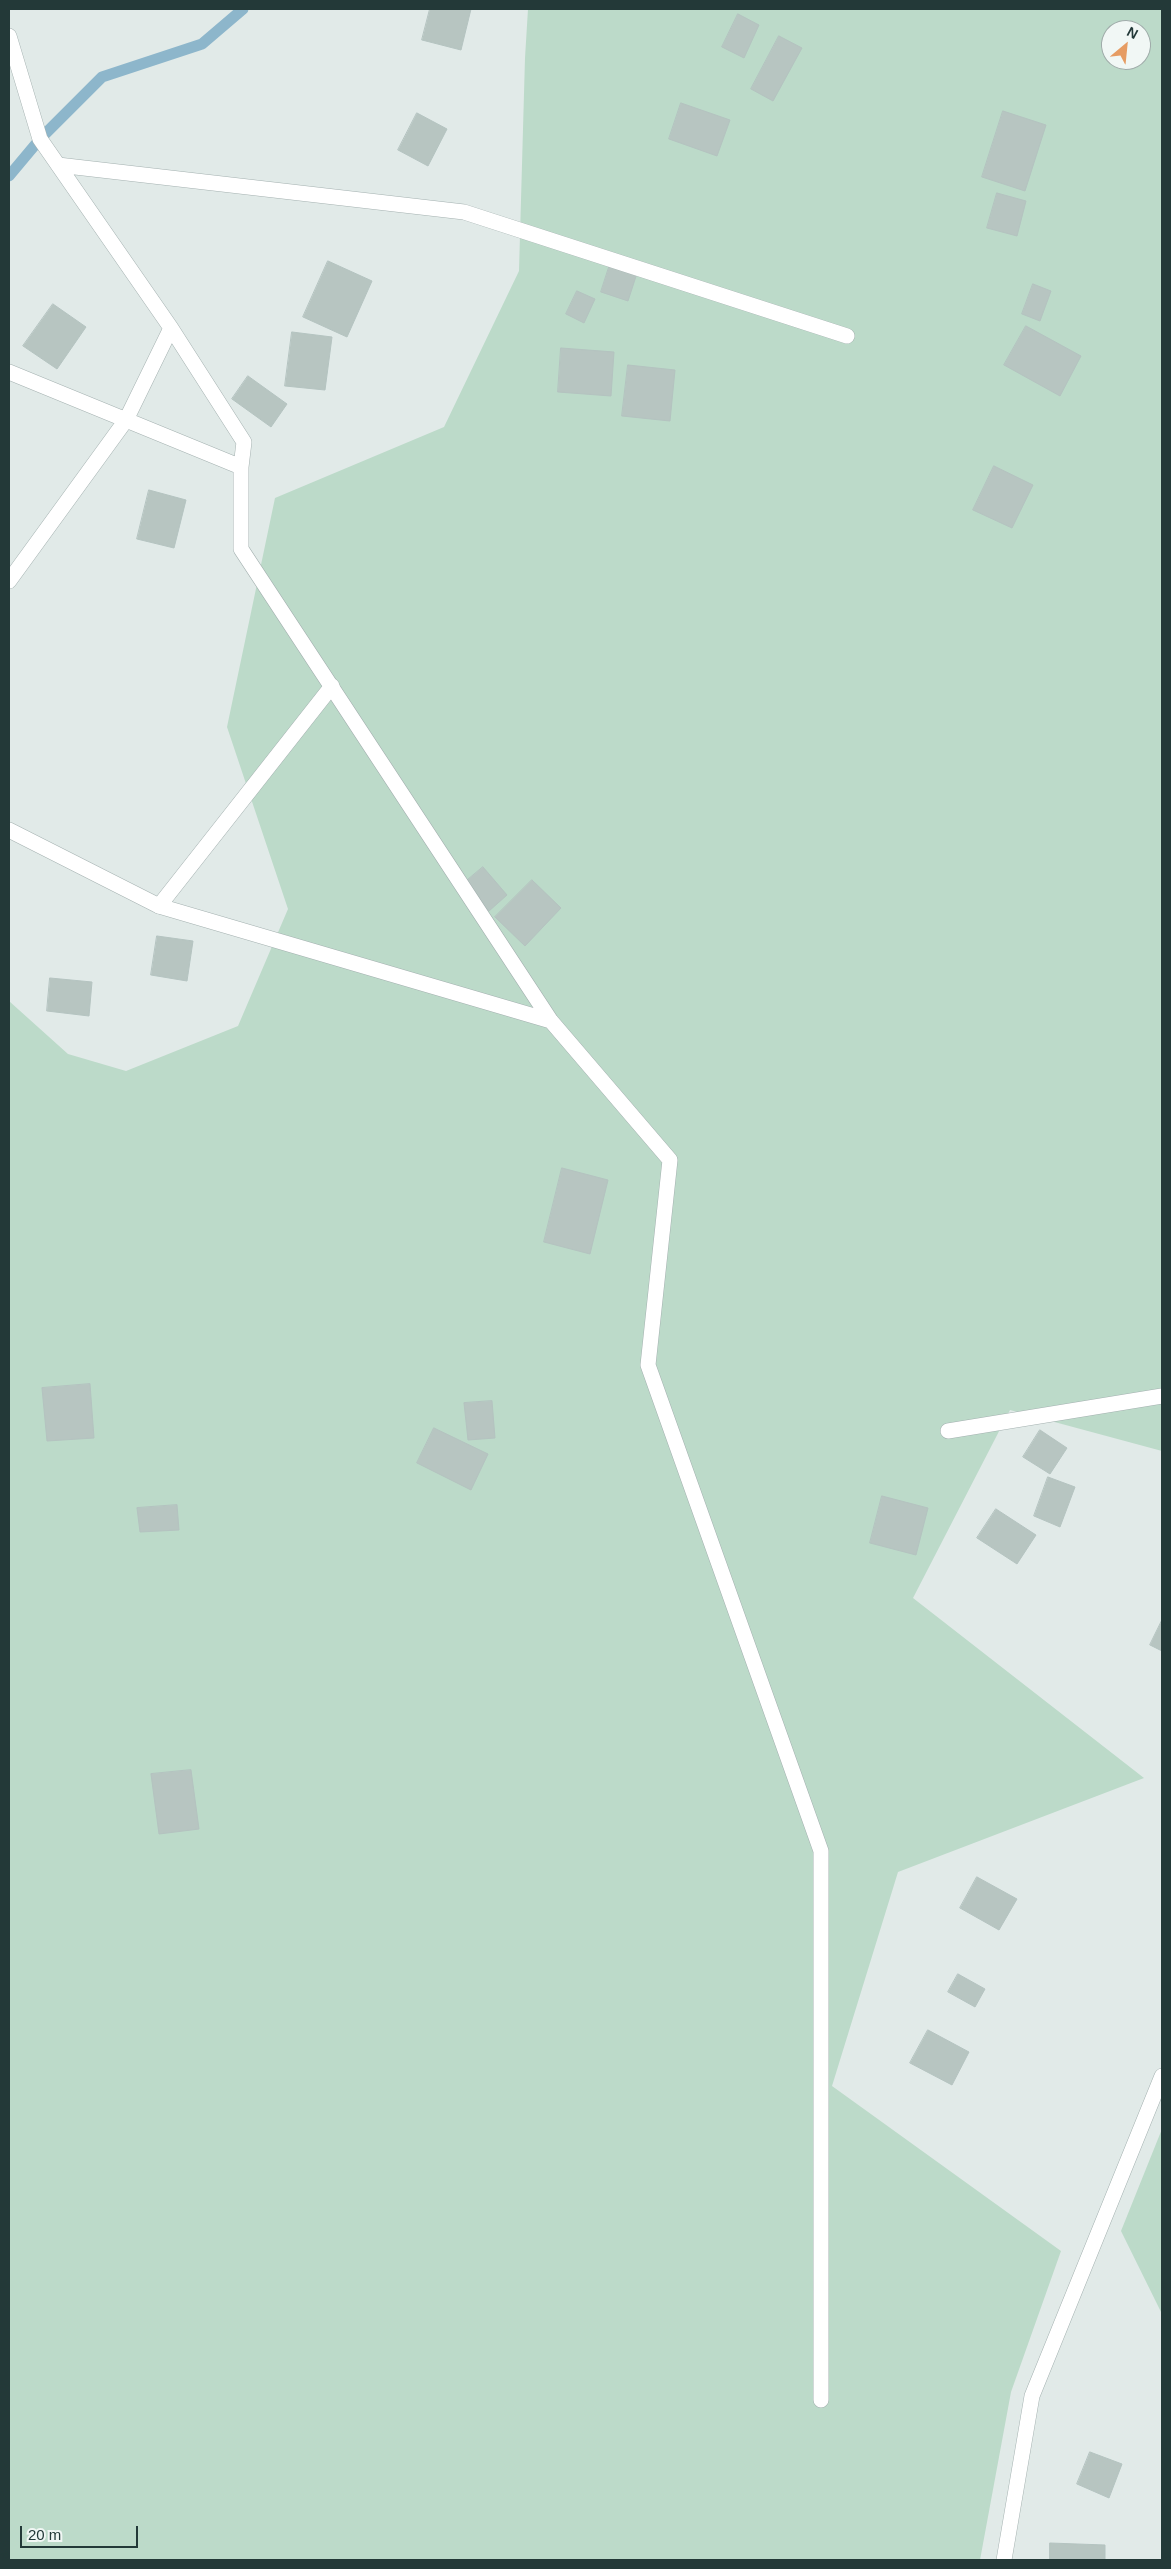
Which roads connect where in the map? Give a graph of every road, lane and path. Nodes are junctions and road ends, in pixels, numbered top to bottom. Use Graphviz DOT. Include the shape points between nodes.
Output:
graph roads {
  1 [pos="9,36"];
  2 [pos="58,164"];
  3 [pos="171,328"];
  4 [pos="847,336"];
  5 [pos="9,372"];
  6 [pos="126,420"];
  7 [pos="241,467"];
  8 [pos="9,582"];
  9 [pos="332,686"];
  10 [pos="9,830"];
  11 [pos="159,906"];
  12 [pos="551,1021"];
  13 [pos="1162,1396"];
  14 [pos="948,1431"];
  15 [pos="1162,2076"];
  16 [pos="821,2400"];
  17 [pos="1004,2560"];
  1 -- 2 [label="street" via="40,139"];
  2 -- 3 [label="street"];
  2 -- 4 [label="street" via="464,212"];
  3 -- 6 [label="street"];
  3 -- 7 [label="street" via="244,442"];
  5 -- 6 [label="street"];
  6 -- 7 [label="street"];
  6 -- 8 [label="street"];
  7 -- 9 [label="street" via="241,549"];
  9 -- 11 [label="street"];
  9 -- 12 [label="street"];
  10 -- 11 [label="street"];
  11 -- 12 [label="street"];
  12 -- 16 [label="street" via="670,1160 648,1365 821,1851"];
  13 -- 14 [label="street"];
  15 -- 17 [label="street" via="1032,2396"];
}
